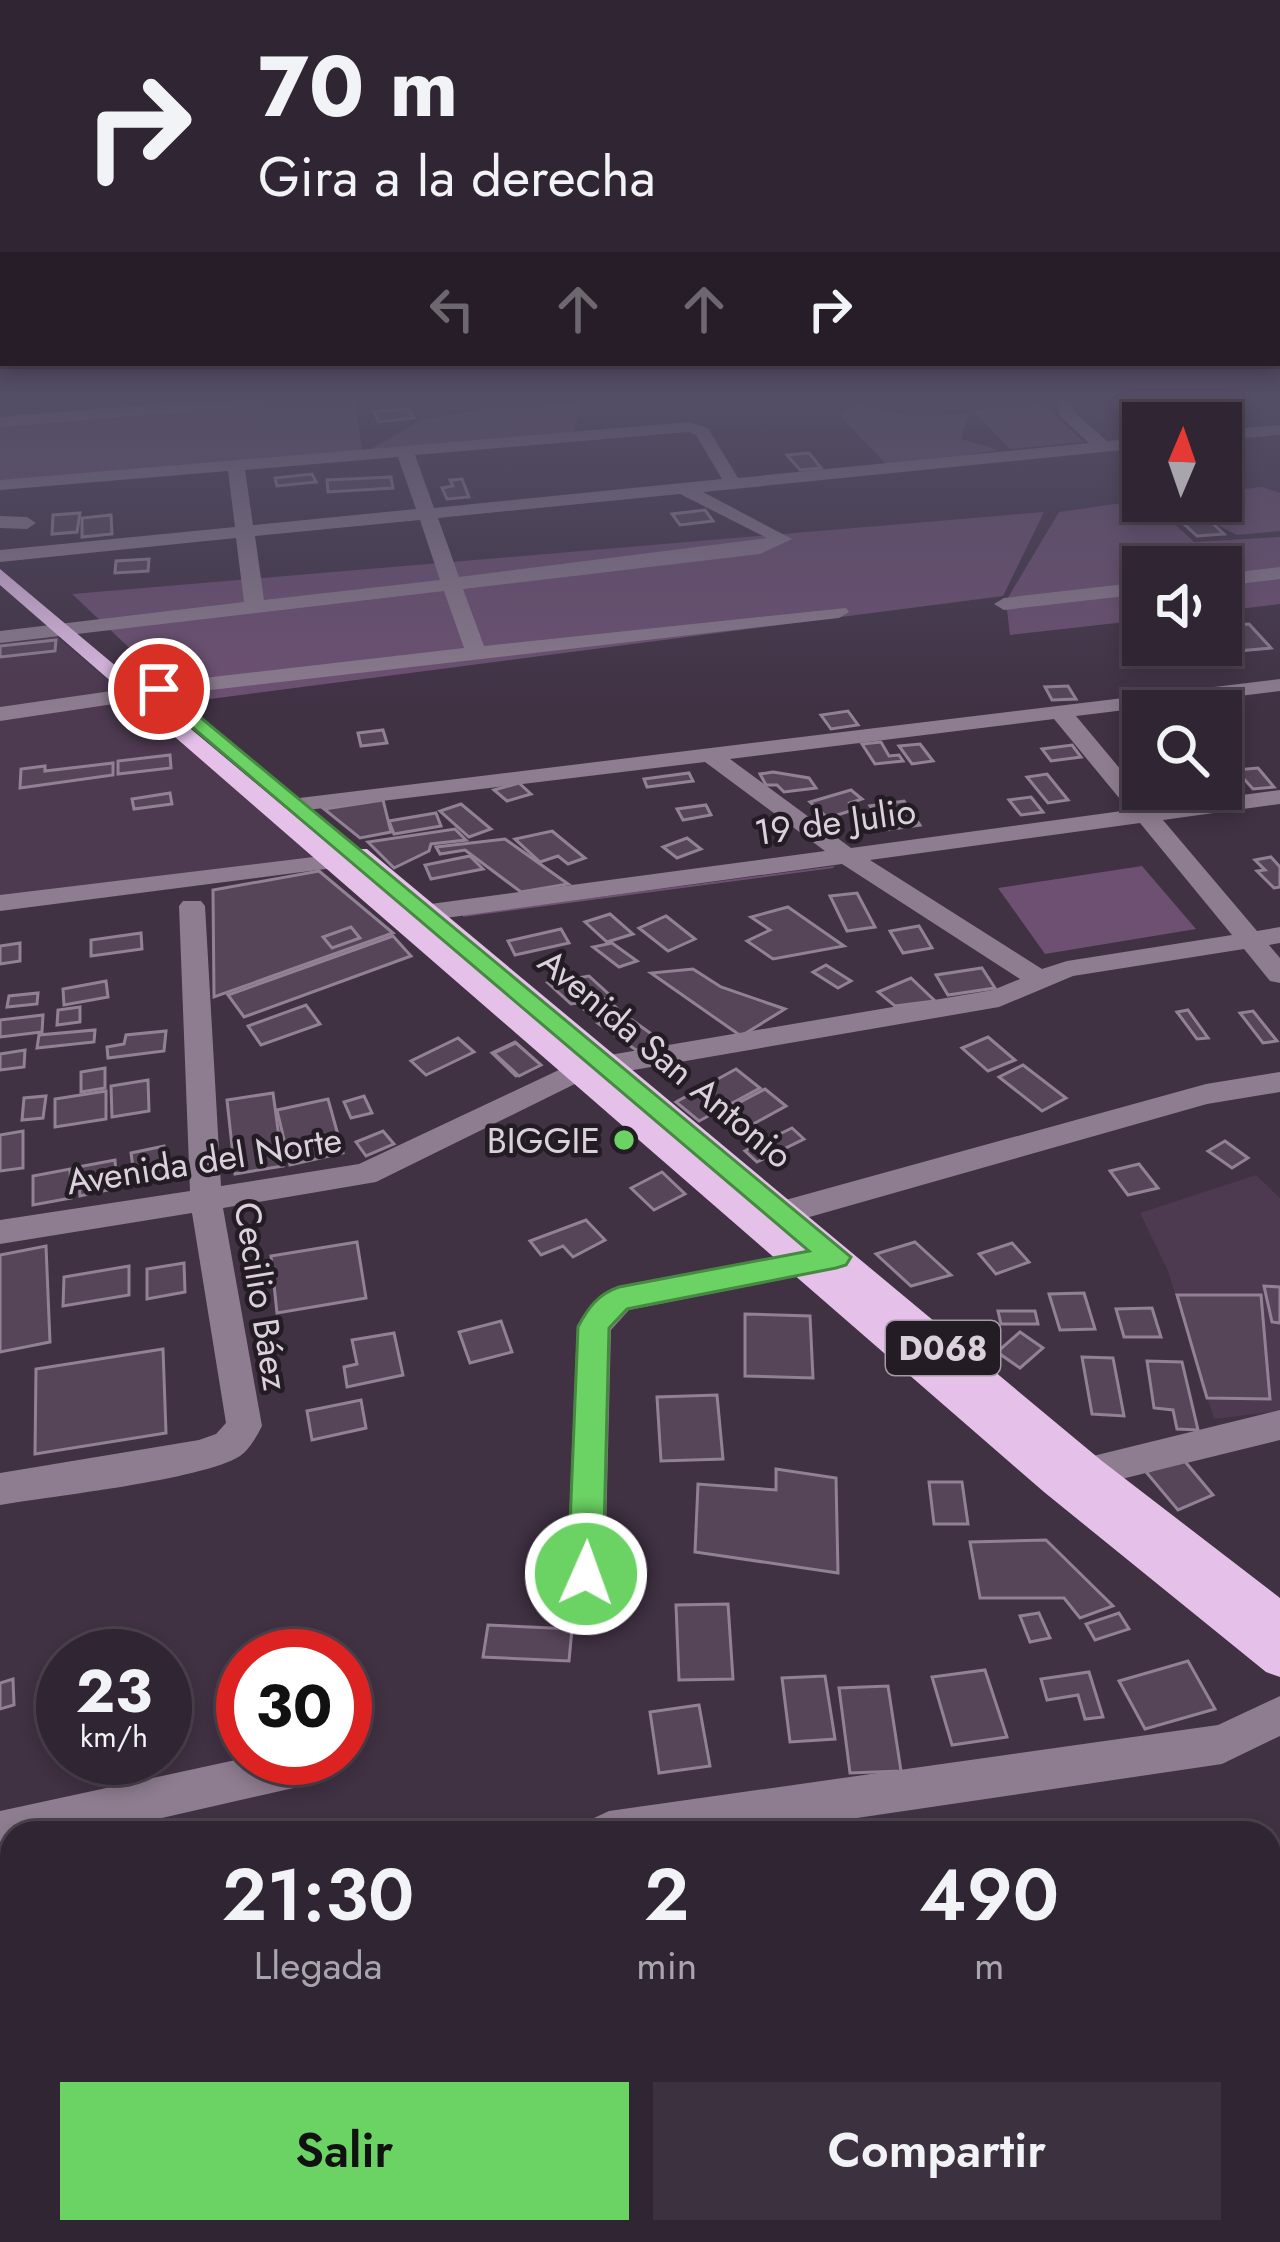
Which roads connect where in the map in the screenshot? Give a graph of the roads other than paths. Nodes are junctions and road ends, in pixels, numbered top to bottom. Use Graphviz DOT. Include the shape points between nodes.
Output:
graph roads {
  1 [pos="241,504"];
  2 [pos="421,504"];
  3 [pos="506,504"];
  4 [pos="713,504"];
  5 [pos="424,512"];
  6 [pos="0,522"];
  7 [pos="245,531"];
  8 [pos="0,542"];
  9 [pos="0,556"];
  10 [pos="1280,573"];
  11 [pos="0,575"];
  12 [pos="1242,578"];
  13 [pos="450,583"];
  14 [pos="1122,590"];
  15 [pos="1004,604"];
  16 [pos="255,606"];
  17 [pos="839,612"];
  18 [pos="76,628"];
  19 [pos="0,637"];
  20 [pos="476,653"];
  21 [pos="1280,685"];
  22 [pos="149,691"];
  23 [pos="1060,712"];
  24 [pos="0,714"];
  25 [pos="710,754"];
  26 [pos="1280,797"];
  27 [pos="299,804"];
  28 [pos="1280,814"];
  29 [pos="1151,823"];
  30 [pos="847,856"];
  31 [pos="349,860"];
  32 [pos="870,871"];
  33 [pos="0,903"];
  34 [pos="192,907"];
  35 [pos="424,922"];
  36 [pos="1266,938"];
  37 [pos="1280,975"];
  38 [pos="1040,980"];
  39 [pos="596,1068"];
  40 [pos="1280,1082"];
  41 [pos="206,1200"];
  42 [pos="768,1216"];
  43 [pos="0,1232"];
  44 [pos="820,1261"];
  45 [pos="1280,1425"];
  46 [pos="1089,1472"];
  47 [pos="0,1489"];
  48 [pos="586,1574"];
  49 [pos="1280,1622"];
  50 [pos="1280,1659"];
  51 [pos="1280,1718"];
  52 [pos="216,1785"];
  53 [pos="54,1821"];
  54 [pos="692,1821"];
  1 -- 7 [label="street"];
  2 -- 5 [label="street"];
  3 -- 5 [label="street"];
  4 -- 13 [label="street" via="783,539"];
  5 -- 7 [label="street"];
  5 -- 13 [label="street"];
  6 -- 8 [label="street" via="28,527 22,539"];
  7 -- 9 [label="street"];
  7 -- 16 [label="street"];
  9 -- 18 [label="main road, Avenida San Antonio / D068"];
  10 -- 12 [label="street"];
  11 -- 18 [label="main road, Avenida San Antonio / D068"];
  13 -- 16 [label="street"];
  13 -- 20 [label="street"];
  14 -- 15 [label="street"];
  16 -- 18 [label="street"];
  17 -- 20 [label="street"];
  18 -- 19 [label="street"];
  18 -- 22 [label="main road, Avenida San Antonio / D068"];
  20 -- 22 [label="street"];
  21 -- 23 [label="street"];
  22 -- 24 [label="street"];
  22 -- 27 [label="main road, Avenida San Antonio / D068"];
  22 -- 31 [label="main road, Avenida San Antonio / D068"];
  23 -- 25 [label="street"];
  23 -- 29 [label="street"];
  25 -- 27 [label="street"];
  25 -- 30 [label="street"];
  26 -- 29 [label="street, 19 de Julio"];
  27 -- 31 [label="main road, Avenida San Antonio / D068"];
  28 -- 29 [label="street, 19 de Julio"];
  29 -- 30 [label="street, 19 de Julio"];
  29 -- 32 [label="street, 19 de Julio"];
  29 -- 36 [label="street"];
  30 -- 32 [label="street"];
  30 -- 35 [label="street, 19 de Julio"];
  31 -- 33 [label="street"];
  31 -- 35 [label="main road, Avenida San Antonio / D068"];
  32 -- 35 [label="street, 19 de Julio"];
  32 -- 38 [label="street"];
  34 -- 41 [label="street, Cecilio Báez"];
  35 -- 39 [label="main road, Avenida San Antonio / D068"];
  36 -- 37 [label="street"];
  36 -- 38 [label="street, Avenida del Norte"];
  38 -- 39 [label="street, Avenida del Norte" via="999,998"];
  39 -- 41 [label="street, Avenida del Norte" via="365,1174"];
  39 -- 42 [label="main road, Avenida San Antonio / D068"];
  40 -- 42 [label="street" via="1206,1094"];
  41 -- 43 [label="street, Avenida del Norte"];
  41 -- 47 [label="street, Cecilio Báez" via="244,1426 229,1445 199,1455"];
  42 -- 44 [label="main road, Avenida San Antonio / D068"];
  44 -- 46 [label="main road, Avenida San Antonio / D068"];
  44 -- 48 [label="street" via="619,1299 605,1309 594,1327"];
  44 -- 50 [label="main road, Avenida San Antonio / D068" via="1057,1481"];
  45 -- 46 [label="street"];
  46 -- 49 [label="main road, Avenida San Antonio / D068"];
  51 -- 54 [label="street" via="1222,1744"];
  52 -- 53 [label="street"];
}
